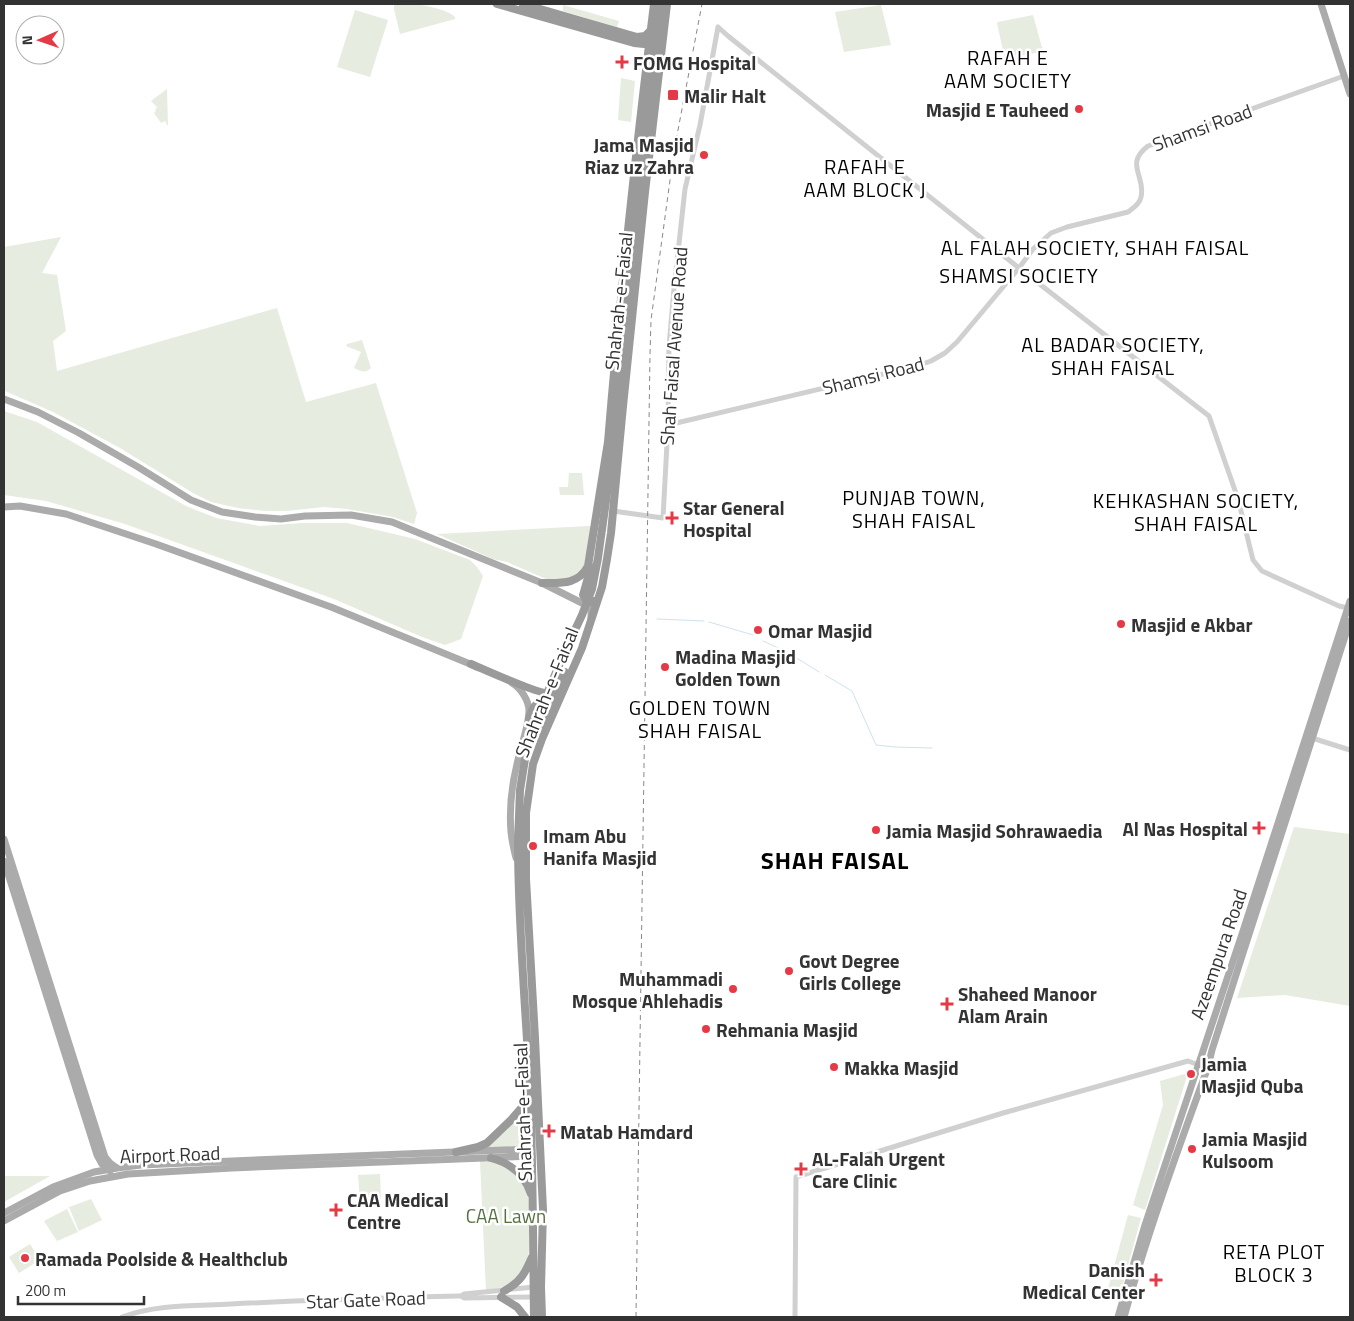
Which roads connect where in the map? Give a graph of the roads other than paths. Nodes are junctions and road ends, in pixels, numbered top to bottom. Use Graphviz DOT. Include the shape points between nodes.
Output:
graph roads {
  1 [pos="497,4"];
  2 [pos="523,4"];
  3 [pos="654,4"];
  4 [pos="661,4"];
  5 [pos="668,4"];
  6 [pos="1322,4"];
  7 [pos="546,14"];
  8 [pos="651,30"];
  9 [pos="664,31"];
  10 [pos="649,44"];
  11 [pos="646,71"];
  12 [pos="660,74"];
  13 [pos="1344,76"];
  14 [pos="1350,94"];
  15 [pos="642,192"];
  16 [pos="1019,268"];
  17 [pos="4,399"];
  18 [pos="668,425"];
  19 [pos="614,430"];
  20 [pos="608,442"];
  21 [pos="4,507"];
  22 [pos="613,511"];
  23 [pos="592,548"];
  24 [pos="607,559"];
  25 [pos="542,583"];
  26 [pos="1349,604"];
  27 [pos="1350,621"];
  28 [pos="591,622"];
  29 [pos="471,664"];
  30 [pos="566,672"];
  31 [pos="549,708"];
  32 [pos="529,718"];
  33 [pos="1312,738"];
  34 [pos="1350,750"];
  35 [pos="533,764"];
  36 [pos="4,839"];
  37 [pos="4,861"];
  38 [pos="518,871"];
  39 [pos="1199,1065"];
  40 [pos="530,1093"];
  41 [pos="456,1152"];
  42 [pos="532,1152"];
  43 [pos="97,1155"];
  44 [pos="491,1158"];
  45 [pos="103,1165"];
  46 [pos="117,1168"];
  47 [pos="119,1175"];
  48 [pos="90,1177"];
  49 [pos="4,1213"];
  50 [pos="533,1213"];
  51 [pos="4,1221"];
  52 [pos="533,1254"];
  53 [pos="1139,1257"];
  54 [pos="534,1287"];
  55 [pos="502,1294"];
  56 [pos="538,1297"];
  57 [pos="122,1317"];
  58 [pos="525,1317"];
  59 [pos="534,1317"];
  60 [pos="542,1317"];
  61 [pos="795,1317"];
  62 [pos="1118,1317"];
  63 [pos="1124,1317"];
  1 -- 7 [label="highway"];
  2 -- 7 [label="highway"];
  3 -- 8 [label="highway"];
  4 -- 15 [label="highway, bridge"];
  5 -- 9 [label="highway"];
  6 -- 13 [label="main road"];
  7 -- 8 [label="highway" via="637,37 645,36"];
  7 -- 10 [label="highway" via="639,44"];
  8 -- 10 [label="highway"];
  9 -- 10 [label="highway"];
  9 -- 12 [label="highway"];
  10 -- 11 [label="highway"];
  11 -- 12 [label="highway"];
  11 -- 20 [label="highway"];
  12 -- 15 [label="highway"];
  13 -- 14 [label="main road"];
  13 -- 16 [label="street, Shamsi Road" via="1148,146 1136,160 1141,198 1136,206 1128,212 1051,233"];
  15 -- 19 [label="highway, Shahrah-e-Faisal"];
  15 -- 22 [label="highway, Shahrah-e-Faisal"];
  16 -- 18 [label="street, Shamsi Road" via="957,342 931,361"];
  16 -- 18 [label="street, Shah Faisal Avenue Road" via="718,27 686,189 671,317"];
  16 -- 26 [label="street" via="1209,416 1238,498 1253,560 1262,571 1339,606"];
  17 -- 25 [label="main road" via="79,433 191,500 222,512 255,518 352,515 392,522"];
  18 -- 22 [label="street, Shah Faisal Avenue Road" via="663,518"];
  19 -- 20 [label="highway"];
  19 -- 38 [label="highway, Shahrah-e-Faisal, bridge" via="592,589 526,753 520,790"];
  20 -- 23 [label="highway"];
  21 -- 29 [label="main road" via="20,506 66,514 156,544 331,607"];
  22 -- 24 [label="highway, Shahrah-e-Faisal"];
  23 -- 24 [label="highway" via="583,594 586,600 592,602 596,599"];
  23 -- 25 [label="highway" via="588,566 576,580"];
  24 -- 28 [label="highway, Shahrah-e-Faisal"];
  25 -- 28 [label="main road" via="588,606"];
  26 -- 39 [label="main road, Azeempura Road"];
  27 -- 33 [label="main road, Azeempura Road"];
  28 -- 30 [label="highway"];
  28 -- 35 [label="highway, Shahrah-e-Faisal"];
  29 -- 30 [label="highway" via="546,693 556,688"];
  29 -- 32 [label="main road" via="515,684 526,700"];
  30 -- 31 [label="highway"];
  31 -- 32 [label="highway" via="546,702 538,703"];
  31 -- 35 [label="highway" via="535,745"];
  32 -- 38 [label="main road" via="511,796 511,832"];
  33 -- 34 [label="street"];
  33 -- 53 [label="main road, Azeempura Road" via="1208,1067"];
  35 -- 56 [label="highway, Shahrah-e-Faisal" via="525,840 542,1210"];
  36 -- 45 [label="main road, Airport Road"];
  37 -- 43 [label="main road, Airport Road"];
  38 -- 40 [label="highway, Shahrah-e-Faisal"];
  39 -- 53 [label="main road, Azeempura Road" via="1147,1220"];
  39 -- 61 [label="street" via="1188,1061 1097,1086 796,1177"];
  40 -- 41 [label="highway" via="523,1106 487,1143"];
  40 -- 42 [label="highway, Shahrah-e-Faisal"];
  41 -- 42 [label="main road, Airport Road"];
  41 -- 46 [label="main road, Airport Road"];
  42 -- 44 [label="main road, Airport Road"];
  42 -- 50 [label="highway, Shahrah-e-Faisal"];
  43 -- 45 [label="main road, Airport Road"];
  43 -- 48 [label="main road"];
  44 -- 47 [label="main road, Airport Road"];
  44 -- 50 [label="highway" via="510,1165 528,1185"];
  45 -- 46 [label="main road, Airport Road"];
  45 -- 46 [label="main road" via="110,1163"];
  45 -- 47 [label="main road, Airport Road"];
  45 -- 48 [label="main road, Airport Road"];
  47 -- 48 [label="main road"];
  48 -- 49 [label="main road" via="53,1187"];
  48 -- 51 [label="main road"];
  50 -- 52 [label="highway, Shahrah-e-Faisal"];
  52 -- 54 [label="highway, Shahrah-e-Faisal"];
  52 -- 55 [label="highway" via="520,1279"];
  53 -- 62 [label="main road, Azeempura Road"];
  53 -- 63 [label="main road, Azeempura Road"];
  54 -- 55 [label="street, Star Gate Road"];
  54 -- 56 [label="highway, Shahrah-e-Faisal"];
  55 -- 56 [label="street, Star Gate Road"];
  55 -- 57 [label="street, Star Gate Road" via="163,1308"];
  55 -- 58 [label="highway"];
  56 -- 59 [label="highway"];
  56 -- 60 [label="highway"];
}
